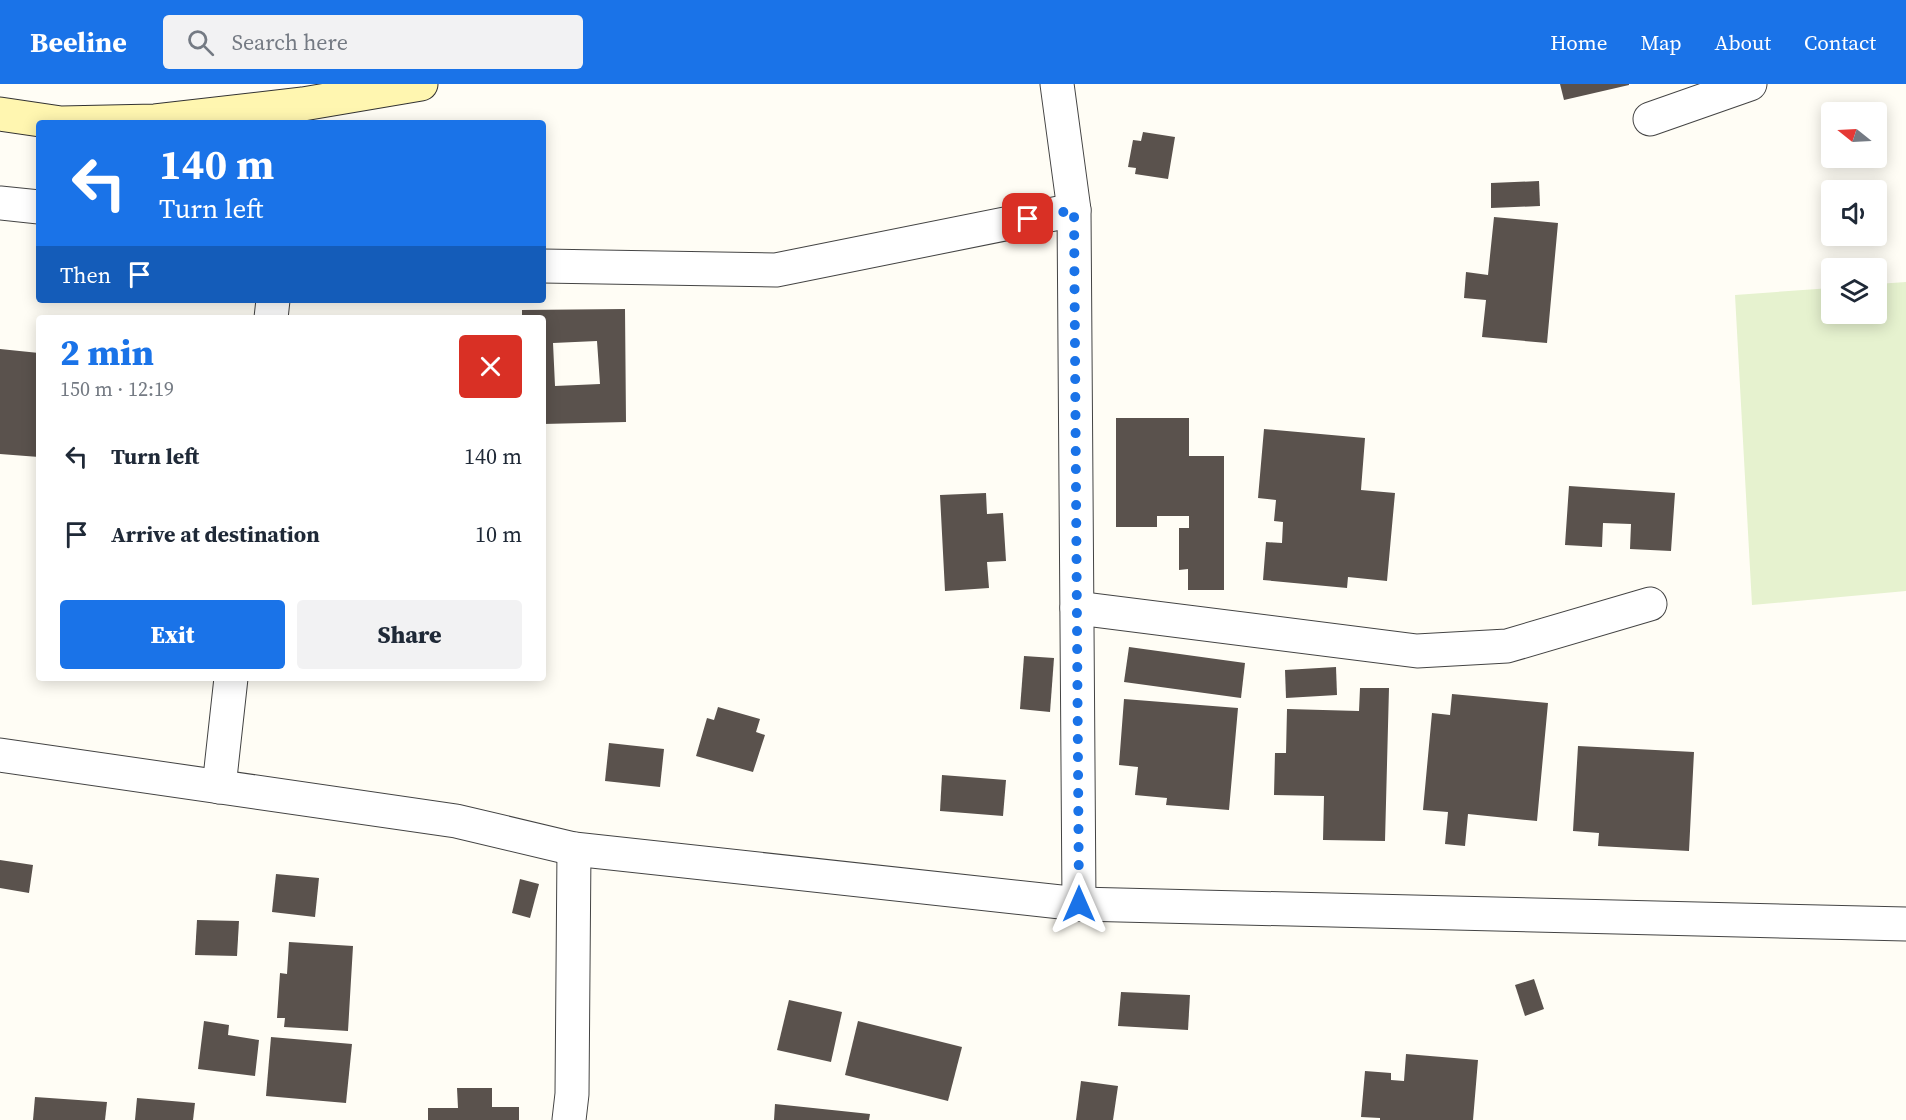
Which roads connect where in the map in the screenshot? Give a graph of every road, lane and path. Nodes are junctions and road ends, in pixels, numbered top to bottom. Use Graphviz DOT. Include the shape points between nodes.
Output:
graph roads {
  1 [pos="421,84"];
  2 [pos="1057,84"];
  3 [pos="1750,84"];
  4 [pos="0,114"];
  5 [pos="1650,119"];
  6 [pos="41,120"];
  7 [pos="163,120"];
  8 [pos="0,203"];
  9 [pos="36,207"];
  10 [pos="1074,210"];
  11 [pos="546,266"];
  12 [pos="1650,604"];
  13 [pos="1077,608"];
  14 [pos="231,681"];
  15 [pos="0,755"];
  16 [pos="219,787"];
  17 [pos="574,849"];
  18 [pos="1079,904"];
  19 [pos="1906,924"];
  20 [pos="569,1120"];
  1 -- 7 [label="main road" via="303,104"];
  2 -- 10 [label="street"];
  3 -- 5 [label="street"];
  4 -- 6 [label="main road"];
  8 -- 9 [label="street"];
  10 -- 11 [label="street" via="776,270"];
  10 -- 13 [label="street"];
  12 -- 13 [label="street" via="1507,646 1417,651"];
  13 -- 18 [label="street"];
  14 -- 16 [label="street"];
  15 -- 16 [label="street"];
  16 -- 17 [label="street" via="456,821"];
  17 -- 18 [label="street"];
  17 -- 20 [label="street"];
  18 -- 19 [label="street"];
}
